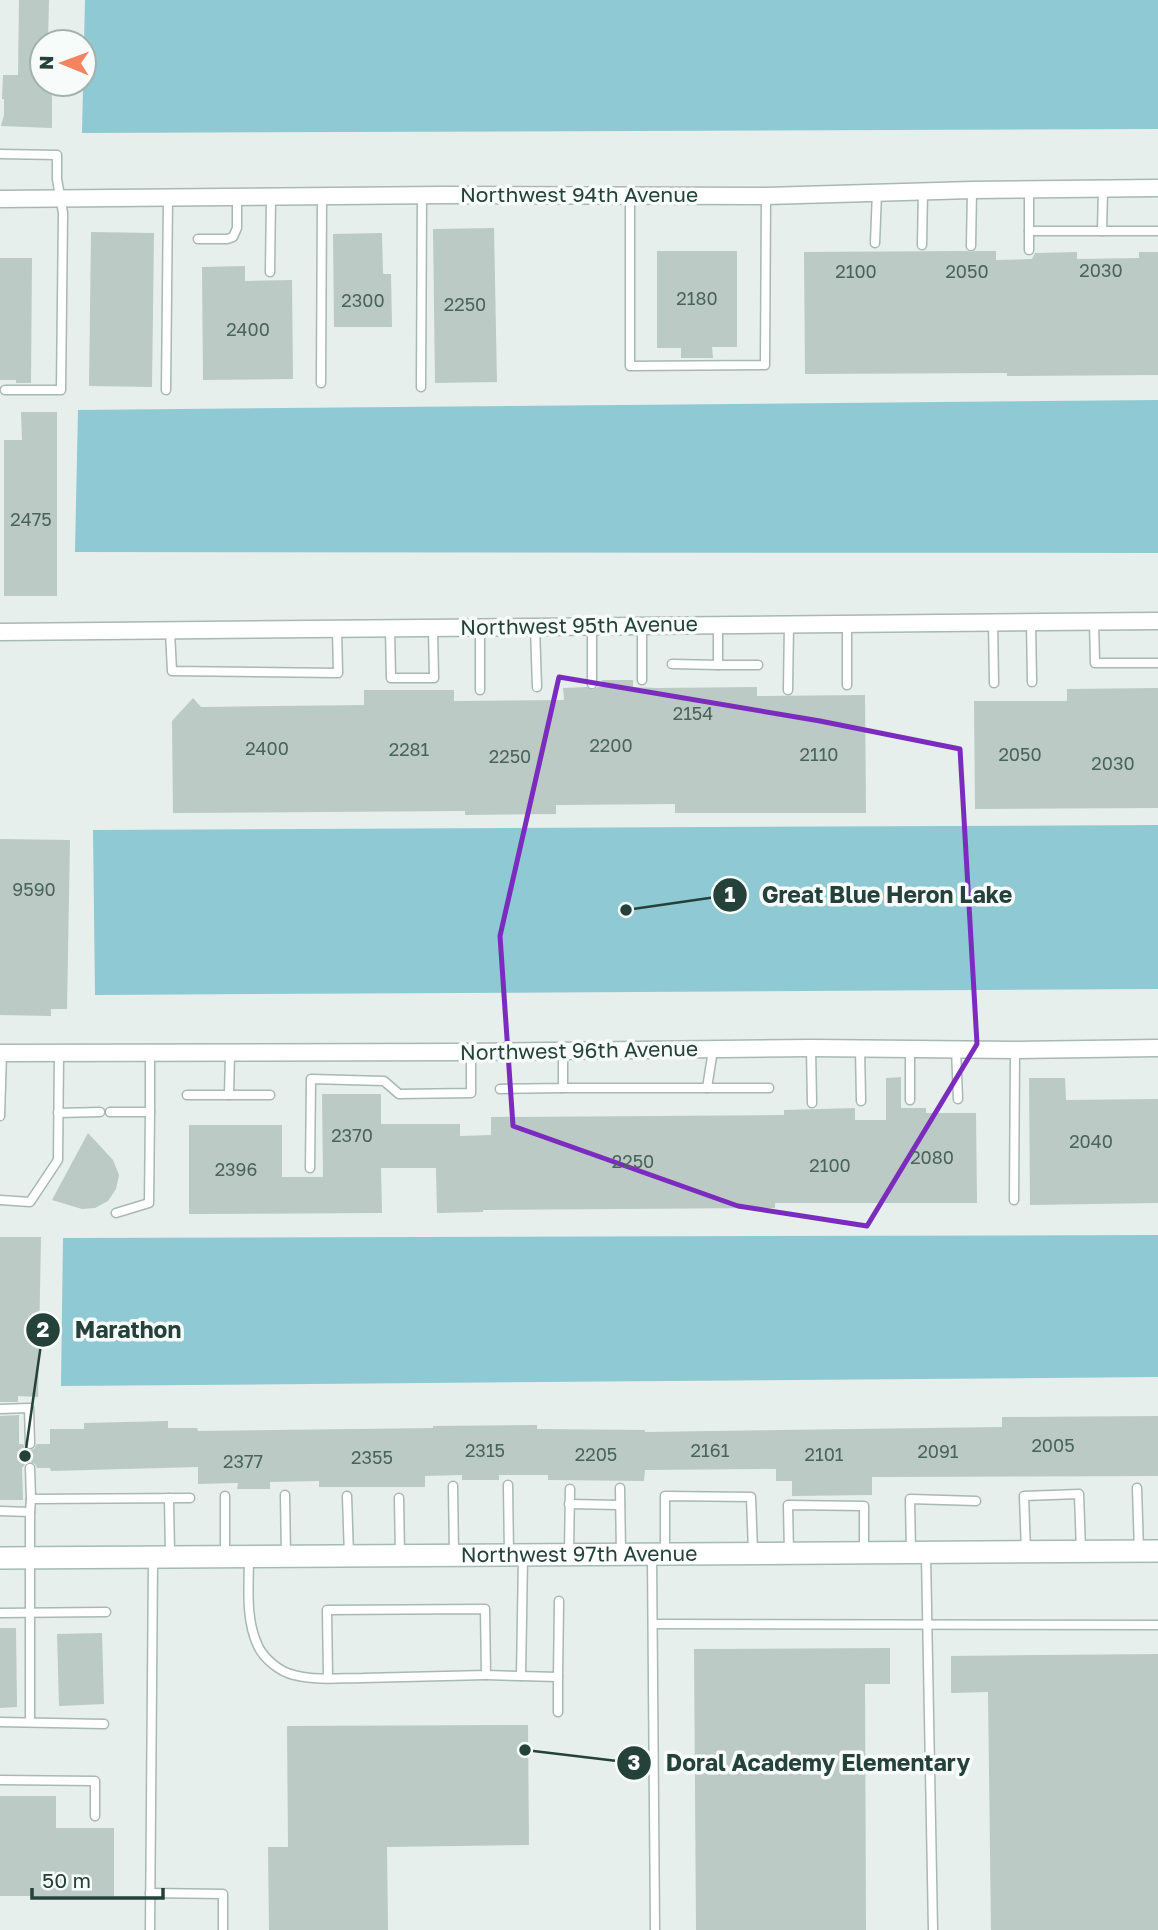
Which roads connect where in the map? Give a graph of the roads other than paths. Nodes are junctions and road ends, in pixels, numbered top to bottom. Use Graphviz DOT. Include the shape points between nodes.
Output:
graph roads {
  1 [pos="0,154"];
  2 [pos="1158,188"];
  3 [pos="1029,189"];
  4 [pos="1103,189"];
  5 [pos="972,190"];
  6 [pos="923,191"];
  7 [pos="877,192"];
  8 [pos="422,195"];
  9 [pos="630,196"];
  10 [pos="766,196"];
  11 [pos="168,197"];
  12 [pos="237,197"];
  13 [pos="271,197"];
  14 [pos="322,197"];
  15 [pos="60,198"];
  16 [pos="0,199"];
  17 [pos="1029,231"];
  18 [pos="1102,231"];
  19 [pos="1158,231"];
  20 [pos="198,239"];
  21 [pos="875,243"];
  22 [pos="922,245"];
  23 [pos="971,246"];
  24 [pos="1029,250"];
  25 [pos="270,272"];
  26 [pos="321,383"];
  27 [pos="421,387"];
  28 [pos="5,390"];
  29 [pos="166,390"];
  30 [pos="993,621"];
  31 [pos="1031,621"];
  32 [pos="1094,621"];
  33 [pos="1158,621"];
  34 [pos="847,623"];
  35 [pos="789,624"];
  36 [pos="642,625"];
  37 [pos="718,625"];
  38 [pos="592,626"];
  39 [pos="535,627"];
  40 [pos="390,628"];
  41 [pos="433,628"];
  42 [pos="480,628"];
  43 [pos="337,629"];
  44 [pos="170,631"];
  45 [pos="0,632"];
  46 [pos="1158,663"];
  47 [pos="672,664"];
  48 [pos="718,664"];
  49 [pos="758,665"];
  50 [pos="642,680"];
  51 [pos="994,682"];
  52 [pos="1032,682"];
  53 [pos="592,684"];
  54 [pos="847,685"];
  55 [pos="537,687"];
  56 [pos="789,690"];
  57 [pos="480,691"];
  58 [pos="811,1048"];
  59 [pos="860,1048"];
  60 [pos="1158,1048"];
  61 [pos="713,1049"];
  62 [pos="910,1049"];
  63 [pos="957,1049"];
  64 [pos="563,1050"];
  65 [pos="1015,1050"];
  66 [pos="471,1052"];
  67 [pos="1,1053"];
  68 [pos="59,1053"];
  69 [pos="150,1053"];
  70 [pos="230,1054"];
  71 [pos="500,1088"];
  72 [pos="563,1088"];
  73 [pos="707,1088"];
  74 [pos="769,1088"];
  75 [pos="187,1095"];
  76 [pos="229,1095"];
  77 [pos="270,1095"];
  78 [pos="958,1099"];
  79 [pos="910,1100"];
  80 [pos="861,1101"];
  81 [pos="812,1103"];
  82 [pos="100,1112"];
  83 [pos="110,1112"];
  84 [pos="150,1112"];
  85 [pos="58,1113"];
  86 [pos="0,1116"];
  87 [pos="310,1168"];
  88 [pos="0,1200"];
  89 [pos="1014,1200"];
  90 [pos="116,1213"];
  91 [pos="0,1409"];
  92 [pos="30,1433"];
  93 [pos="19,1434"];
  94 [pos="30,1444"];
  95 [pos="28,1475"];
  96 [pos="508,1485"];
  97 [pos="453,1486"];
  98 [pos="620,1488"];
  99 [pos="1136,1488"];
  100 [pos="570,1489"];
  101 [pos="285,1495"];
  102 [pos="225,1496"];
  103 [pos="347,1496"];
  104 [pos="169,1498"];
  105 [pos="190,1498"];
  106 [pos="399,1498"];
  107 [pos="31,1499"];
  108 [pos="976,1501"];
  109 [pos="569,1504"];
  110 [pos="620,1505"];
  111 [pos="0,1511"];
  112 [pos="30,1512"];
  113 [pos="1081,1551"];
  114 [pos="1148,1551"];
  115 [pos="864,1552"];
  116 [pos="919,1552"];
  117 [pos="1026,1552"];
  118 [pos="753,1553"];
  119 [pos="789,1553"];
  120 [pos="569,1554"];
  121 [pos="621,1554"];
  122 [pos="659,1554"];
  123 [pos="400,1555"];
  124 [pos="454,1555"];
  125 [pos="516,1555"];
  126 [pos="225,1556"];
  127 [pos="249,1556"];
  128 [pos="286,1556"];
  129 [pos="349,1556"];
  130 [pos="162,1557"];
  131 [pos="0,1558"];
  132 [pos="30,1558"];
  133 [pos="559,1601"];
  134 [pos="30,1612"];
  135 [pos="106,1612"];
  136 [pos="0,1613"];
  137 [pos="927,1623"];
  138 [pos="653,1624"];
  139 [pos="1158,1625"];
  140 [pos="486,1675"];
  141 [pos="521,1676"];
  142 [pos="558,1677"];
  143 [pos="328,1678"];
  144 [pos="558,1712"];
  145 [pos="0,1722"];
  146 [pos="30,1723"];
  147 [pos="104,1724"];
  148 [pos="0,1780"];
  149 [pos="95,1816"];
  150 [pos="150,1893"];
  151 [pos="150,1930"];
  152 [pos="223,1930"];
  153 [pos="655,1930"];
  154 [pos="933,1930"];
  1 -- 15 [label="lane" via="57,155"];
  2 -- 4 [label="street, Northwest 94th Avenue"];
  3 -- 4 [label="street, Northwest 94th Avenue"];
  3 -- 5 [label="street, Northwest 94th Avenue"];
  3 -- 17 [label="lane"];
  4 -- 18 [label="lane"];
  5 -- 6 [label="street, Northwest 94th Avenue"];
  5 -- 23 [label="lane"];
  6 -- 7 [label="street, Northwest 94th Avenue"];
  6 -- 22 [label="lane"];
  7 -- 10 [label="street, Northwest 94th Avenue"];
  7 -- 21 [label="lane"];
  8 -- 9 [label="street, Northwest 94th Avenue"];
  8 -- 14 [label="street, Northwest 94th Avenue"];
  8 -- 27 [label="lane"];
  9 -- 10 [label="street, Northwest 94th Avenue"];
  9 -- 10 [label="lane" via="629,366 765,365"];
  11 -- 12 [label="street, Northwest 94th Avenue"];
  11 -- 15 [label="street, Northwest 94th Avenue"];
  11 -- 29 [label="lane"];
  12 -- 13 [label="street, Northwest 94th Avenue"];
  12 -- 20 [label="lane" via="233,237"];
  13 -- 14 [label="street, Northwest 94th Avenue"];
  13 -- 25 [label="lane"];
  14 -- 26 [label="lane"];
  15 -- 16 [label="street, Northwest 94th Avenue"];
  15 -- 28 [label="lane" via="61,390"];
  17 -- 18 [label="lane"];
  17 -- 24 [label="lane"];
  18 -- 19 [label="lane"];
  30 -- 31 [label="street, Northwest 95th Avenue"];
  30 -- 34 [label="street, Northwest 95th Avenue"];
  30 -- 51 [label="lane"];
  31 -- 32 [label="street, Northwest 95th Avenue"];
  31 -- 52 [label="lane"];
  32 -- 33 [label="street, Northwest 95th Avenue"];
  32 -- 46 [label="lane" via="1095,663"];
  34 -- 35 [label="street, Northwest 95th Avenue"];
  34 -- 54 [label="lane"];
  35 -- 37 [label="street, Northwest 95th Avenue"];
  35 -- 56 [label="lane"];
  36 -- 37 [label="street, Northwest 95th Avenue"];
  36 -- 38 [label="street, Northwest 95th Avenue"];
  36 -- 50 [label="lane"];
  37 -- 48 [label="lane"];
  38 -- 39 [label="street, Northwest 95th Avenue"];
  38 -- 53 [label="lane"];
  39 -- 42 [label="street, Northwest 95th Avenue"];
  39 -- 55 [label="lane"];
  40 -- 41 [label="street, Northwest 95th Avenue"];
  40 -- 41 [label="lane" via="391,678 434,678"];
  40 -- 43 [label="street, Northwest 95th Avenue"];
  41 -- 42 [label="street, Northwest 95th Avenue"];
  42 -- 57 [label="lane"];
  43 -- 44 [label="street, Northwest 95th Avenue"];
  43 -- 44 [label="lane" via="338,673 172,671"];
  44 -- 45 [label="street, Northwest 95th Avenue"];
  47 -- 48 [label="lane"];
  48 -- 49 [label="lane"];
  58 -- 59 [label="street, Northwest 96th Avenue"];
  58 -- 61 [label="street, Northwest 96th Avenue"];
  58 -- 81 [label="lane"];
  59 -- 62 [label="street, Northwest 96th Avenue"];
  59 -- 80 [label="lane"];
  60 -- 65 [label="street, Northwest 96th Avenue"];
  61 -- 64 [label="street, Northwest 96th Avenue"];
  61 -- 73 [label="lane"];
  62 -- 63 [label="street, Northwest 96th Avenue"];
  62 -- 79 [label="lane"];
  63 -- 65 [label="street, Northwest 96th Avenue"];
  63 -- 78 [label="lane"];
  64 -- 66 [label="street, Northwest 96th Avenue"];
  64 -- 72 [label="lane"];
  65 -- 89 [label="lane"];
  66 -- 70 [label="street, Northwest 96th Avenue"];
  66 -- 87 [label="lane" via="471,1093 399,1094 383,1081 311,1079"];
  67 -- 68 [label="street, Northwest 96th Avenue"];
  67 -- 86 [label="lane"];
  68 -- 69 [label="street, Northwest 96th Avenue"];
  68 -- 85 [label="lane"];
  69 -- 70 [label="street, Northwest 96th Avenue"];
  69 -- 84 [label="lane"];
  70 -- 76 [label="lane"];
  71 -- 72 [label="lane"];
  72 -- 73 [label="lane"];
  73 -- 74 [label="lane"];
  75 -- 76 [label="lane"];
  76 -- 77 [label="lane"];
  82 -- 85 [label="lane"];
  83 -- 84 [label="lane"];
  84 -- 90 [label="lane" via="149,1203"];
  85 -- 88 [label="lane" via="58,1160 30,1202"];
  91 -- 92 [label="lane" via="29,1408"];
  92 -- 93 [label="lane"];
  92 -- 94 [label="lane"];
  95 -- 107 [label="lane"];
  96 -- 125 [label="lane"];
  97 -- 124 [label="lane"];
  98 -- 110 [label="lane"];
  99 -- 114 [label="lane"];
  100 -- 109 [label="lane"];
  101 -- 128 [label="lane"];
  102 -- 126 [label="lane"];
  103 -- 129 [label="lane"];
  104 -- 105 [label="lane"];
  104 -- 107 [label="lane"];
  104 -- 130 [label="lane"];
  106 -- 123 [label="lane"];
  107 -- 112 [label="lane"];
  108 -- 116 [label="lane" via="909,1499"];
  109 -- 110 [label="lane"];
  109 -- 120 [label="lane"];
  110 -- 121 [label="lane"];
  111 -- 112 [label="lane"];
  112 -- 132 [label="lane"];
  113 -- 114 [label="street, Northwest 97th Avenue"];
  113 -- 117 [label="street, Northwest 97th Avenue"];
  113 -- 117 [label="lane" via="1079,1494 1024,1496"];
  115 -- 116 [label="street, Northwest 97th Avenue"];
  115 -- 119 [label="street, Northwest 97th Avenue"];
  115 -- 119 [label="lane" via="864,1506 788,1505"];
  116 -- 117 [label="street, Northwest 97th Avenue"];
  116 -- 137 [label="lane"];
  118 -- 119 [label="street, Northwest 97th Avenue"];
  118 -- 122 [label="street, Northwest 97th Avenue"];
  118 -- 122 [label="lane" via="751,1497 665,1496"];
  120 -- 121 [label="street, Northwest 97th Avenue"];
  120 -- 125 [label="street, Northwest 97th Avenue"];
  121 -- 122 [label="street, Northwest 97th Avenue"];
  122 -- 138 [label="lane"];
  123 -- 124 [label="street, Northwest 97th Avenue"];
  123 -- 129 [label="street, Northwest 97th Avenue"];
  124 -- 125 [label="street, Northwest 97th Avenue"];
  125 -- 141 [label="lane"];
  126 -- 127 [label="street, Northwest 97th Avenue"];
  126 -- 130 [label="street, Northwest 97th Avenue"];
  127 -- 128 [label="street, Northwest 97th Avenue"];
  127 -- 143 [label="lane" via="251,1630 259,1649 291,1675"];
  128 -- 129 [label="street, Northwest 97th Avenue"];
  130 -- 132 [label="street, Northwest 97th Avenue"];
  130 -- 150 [label="lane"];
  131 -- 132 [label="street, Northwest 97th Avenue"];
  132 -- 134 [label="lane"];
  133 -- 142 [label="lane"];
  134 -- 135 [label="lane"];
  134 -- 136 [label="lane"];
  134 -- 146 [label="lane"];
  137 -- 138 [label="lane"];
  137 -- 139 [label="lane"];
  137 -- 154 [label="lane"];
  138 -- 153 [label="lane"];
  140 -- 141 [label="lane"];
  140 -- 143 [label="lane"];
  140 -- 143 [label="lane" via="485,1609 327,1610"];
  141 -- 142 [label="lane"];
  142 -- 144 [label="lane"];
  145 -- 146 [label="lane"];
  146 -- 147 [label="lane"];
  148 -- 149 [label="lane" via="95,1781"];
  150 -- 151 [label="lane"];
  150 -- 152 [label="lane" via="223,1894"];
}
